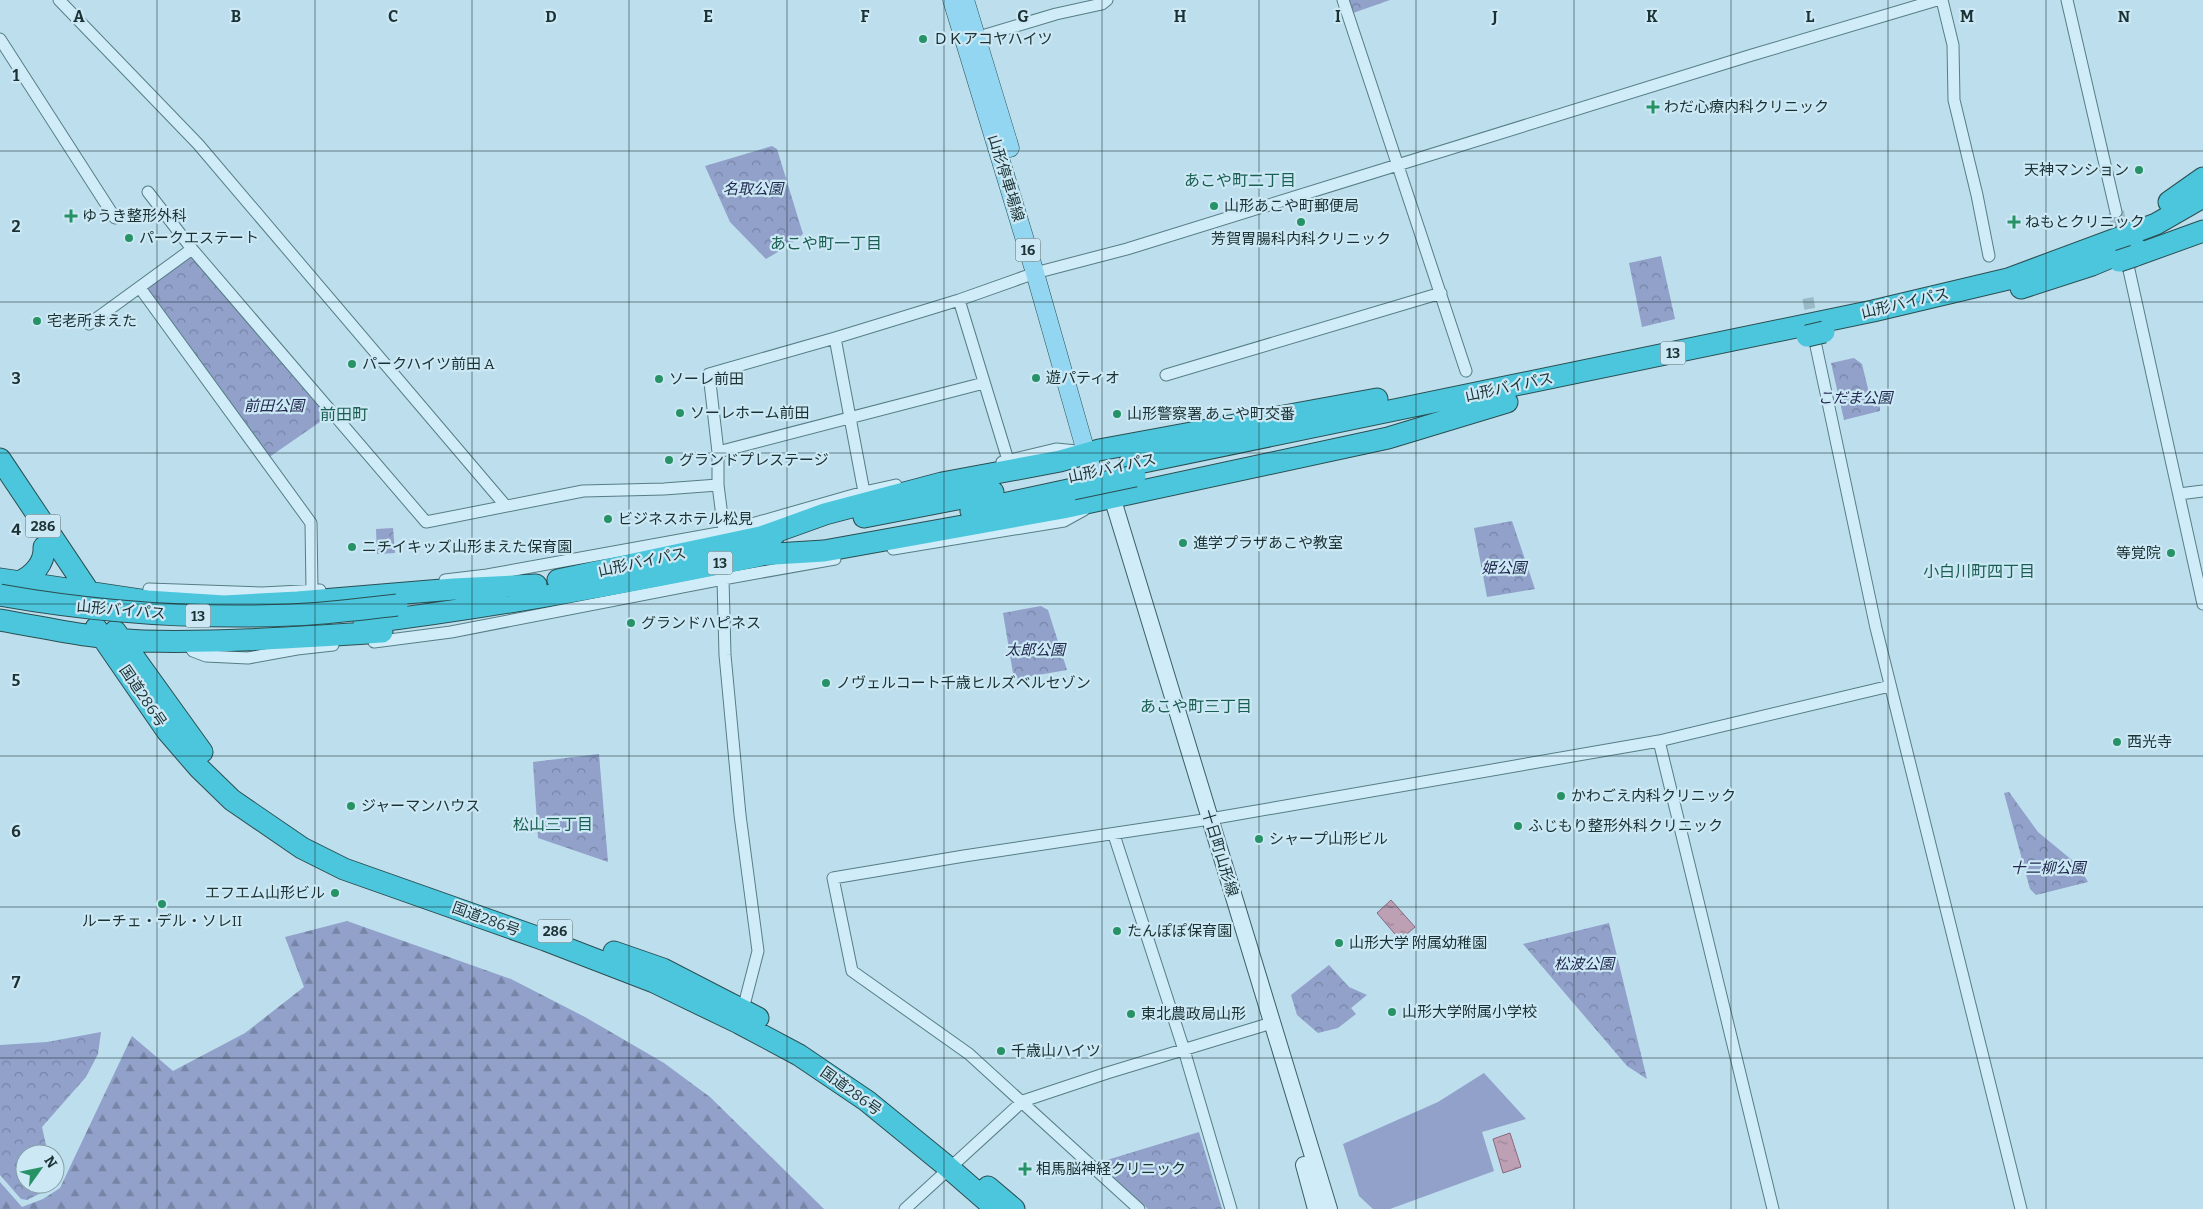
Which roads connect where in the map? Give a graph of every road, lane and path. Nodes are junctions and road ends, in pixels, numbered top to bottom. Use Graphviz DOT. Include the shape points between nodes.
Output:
graph roads {
  1 [pos="60,0"];
  2 [pos="952,0"];
  3 [pos="965,0"];
  4 [pos="1107,0"];
  5 [pos="1342,0"];
  6 [pos="1937,0"];
  7 [pos="1942,0"];
  8 [pos="2067,0"];
  9 [pos="0,39"];
  10 [pos="971,39"];
  11 [pos="1397,164"];
  12 [pos="2203,178"];
  13 [pos="148,192"];
  14 [pos="2203,197"];
  15 [pos="2116,212"];
  16 [pos="2203,214"];
  17 [pos="115,218"];
  18 [pos="2203,231"];
  19 [pos="192,250"];
  20 [pos="2087,250"];
  21 [pos="1989,256"];
  22 [pos="2127,262"];
  23 [pos="1040,272"];
  24 [pos="2033,285"];
  25 [pos="140,288"];
  26 [pos="1441,293"];
  27 [pos="959,300"];
  28 [pos="89,324"];
  29 [pos="835,338"];
  30 [pos="1816,338"];
  31 [pos="1598,368"];
  32 [pos="1466,372"];
  33 [pos="1166,375"];
  34 [pos="984,383"];
  35 [pos="1507,402"];
  36 [pos="851,418"];
  37 [pos="1092,451"];
  38 [pos="718,452"];
  39 [pos="0,459"];
  40 [pos="1008,460"];
  41 [pos="1132,471"];
  42 [pos="0,481"];
  43 [pos="718,485"];
  44 [pos="2203,491"];
  45 [pos="864,492"];
  46 [pos="2179,494"];
  47 [pos="1108,498"];
  48 [pos="505,505"];
  49 [pos="724,532"];
  50 [pos="760,546"];
  51 [pos="44,547"];
  52 [pos="722,579"];
  53 [pos="5,582"];
  54 [pos="312,590"];
  55 [pos="540,591"];
  56 [pos="82,594"];
  57 [pos="147,601"];
  58 [pos="2203,604"];
  59 [pos="0,608"];
  60 [pos="0,620"];
  61 [pos="109,634"];
  62 [pos="182,641"];
  63 [pos="151,680"];
  64 [pos="1890,686"];
  65 [pos="1660,741"];
  66 [pos="1207,819"];
  67 [pos="1114,835"];
  68 [pos="741,1016"];
  69 [pos="1265,1025"];
  70 [pos="1184,1050"];
  71 [pos="1023,1101"];
  72 [pos="953,1164"];
  73 [pos="905,1209"];
  74 [pos="996,1209"];
  75 [pos="1014,1209"];
  76 [pos="1139,1209"];
  77 [pos="1231,1209"];
  78 [pos="1316,1209"];
  79 [pos="1329,1209"];
  80 [pos="1774,1209"];
  81 [pos="2021,1209"];
  1 -- 48 [label="street" via="198,144"];
  2 -- 10 [label="main road, 山形停車場線 / 16"];
  3 -- 10 [label="main road, 山形停車場線 / 16"];
  4 -- 10 [label="street"];
  5 -- 11 [label="street"];
  6 -- 11 [label="street"];
  7 -- 21 [label="street" via="1953,45 1954,100"];
  8 -- 15 [label="street"];
  9 -- 17 [label="street"];
  10 -- 23 [label="main road, 山形停車場線 / 16"];
  11 -- 23 [label="street" via="1127,249"];
  11 -- 26 [label="street"];
  12 -- 20 [label="highway" via="2173,200"];
  13 -- 19 [label="street"];
  14 -- 20 [label="highway, 山形バイパス / 13" via="2156,224"];
  16 -- 24 [label="highway, 山形バイパス / 13" via="2092,265"];
  18 -- 22 [label="highway"];
  19 -- 25 [label="street"];
  19 -- 48 [label="street" via="426,522"];
  20 -- 31 [label="highway, 山形バイパス / 13" via="2008,279 1893,307"];
  22 -- 24 [label="highway"];
  22 -- 46 [label="street"];
  23 -- 27 [label="street"];
  23 -- 37 [label="main road, 山形停車場線 / 16"];
  24 -- 30 [label="highway, 山形バイパス / 13"];
  25 -- 28 [label="street"];
  25 -- 54 [label="street" via="311,523"];
  26 -- 32 [label="street"];
  26 -- 33 [label="street"];
  27 -- 29 [label="street"];
  27 -- 34 [label="street"];
  29 -- 36 [label="street"];
  29 -- 38 [label="street" via="709,374"];
  30 -- 35 [label="highway, 山形バイパス / 13"];
  30 -- 64 [label="street" via="1856,540"];
  31 -- 37 [label="highway" via="1378,399"];
  31 -- 41 [label="highway, 山形バイパス / 13"];
  34 -- 36 [label="street"];
  34 -- 40 [label="street"];
  35 -- 41 [label="highway, 山形バイパス / 13"];
  35 -- 47 [label="highway" via="1388,438"];
  36 -- 38 [label="street"];
  36 -- 45 [label="street"];
  37 -- 40 [label="street" via="1056,449"];
  37 -- 47 [label="main road, 山形停車場線 / 16"];
  37 -- 50 [label="highway" via="942,483 825,514"];
  38 -- 43 [label="street"];
  39 -- 56 [label="highway, 286"];
  40 -- 45 [label="street"];
  41 -- 50 [label="highway, 山形バイパス / 13"];
  42 -- 51 [label="highway, 286"];
  43 -- 48 [label="street" via="583,490"];
  43 -- 49 [label="street"];
  44 -- 46 [label="street"];
  45 -- 49 [label="street"];
  46 -- 58 [label="street"];
  47 -- 50 [label="highway" via="824,551"];
  47 -- 52 [label="street" via="1064,521"];
  47 -- 66 [label="main road, 十日町山形線"];
  49 -- 54 [label="street" via="487,575"];
  50 -- 55 [label="highway, 山形バイパス / 13" via="672,574"];
  51 -- 53 [label="highway" via="38,567 26,579"];
  51 -- 56 [label="highway, 286"];
  52 -- 62 [label="street" via="451,632 297,649 248,658 206,656 193,651"];
  52 -- 68 [label="street" via="725,655 740,815 758,951"];
  53 -- 55 [label="highway, 山形バイパス / 13, bridge" via="46,603 116,612 190,616 293,615"];
  53 -- 56 [label="highway"];
  54 -- 57 [label="street" via="262,593 150,589"];
  55 -- 57 [label="highway" via="243,605"];
  55 -- 59 [label="highway, 山形バイパス / 13" via="364,623 233,629 147,626 44,616"];
  55 -- 62 [label="highway" via="477,616 404,631"];
  56 -- 57 [label="highway"];
  60 -- 61 [label="highway"];
  61 -- 62 [label="highway"];
  61 -- 63 [label="highway, 国道286号 / 286"];
  61 -- 68 [label="highway, 国道286号 / 286" via="167,731 199,768 232,800 302,848 344,869 545,940"];
  62 -- 63 [label="highway" via="168,644 161,650 151,670"];
  63 -- 68 [label="highway, 国道286号 / 286" via="200,749 236,786 271,814 310,837 351,858 438,891 662,969"];
  64 -- 65 [label="street"];
  64 -- 81 [label="street"];
  65 -- 66 [label="street"];
  65 -- 80 [label="street"];
  66 -- 67 [label="street"];
  66 -- 69 [label="main road, 十日町山形線"];
  66 -- 79 [label="main road, 十日町山形線"];
  67 -- 70 [label="street"];
  67 -- 71 [label="street" via="833,878 852,970 969,1054"];
  68 -- 72 [label="highway, 国道286号 / 286"];
  69 -- 70 [label="street"];
  69 -- 78 [label="main road, 十日町山形線"];
  70 -- 71 [label="street"];
  70 -- 77 [label="street"];
  71 -- 72 [label="street"];
  71 -- 76 [label="street"];
  72 -- 73 [label="street"];
  72 -- 74 [label="highway, 国道286号 / 286"];
  72 -- 75 [label="highway, 国道286号 / 286"];
}
